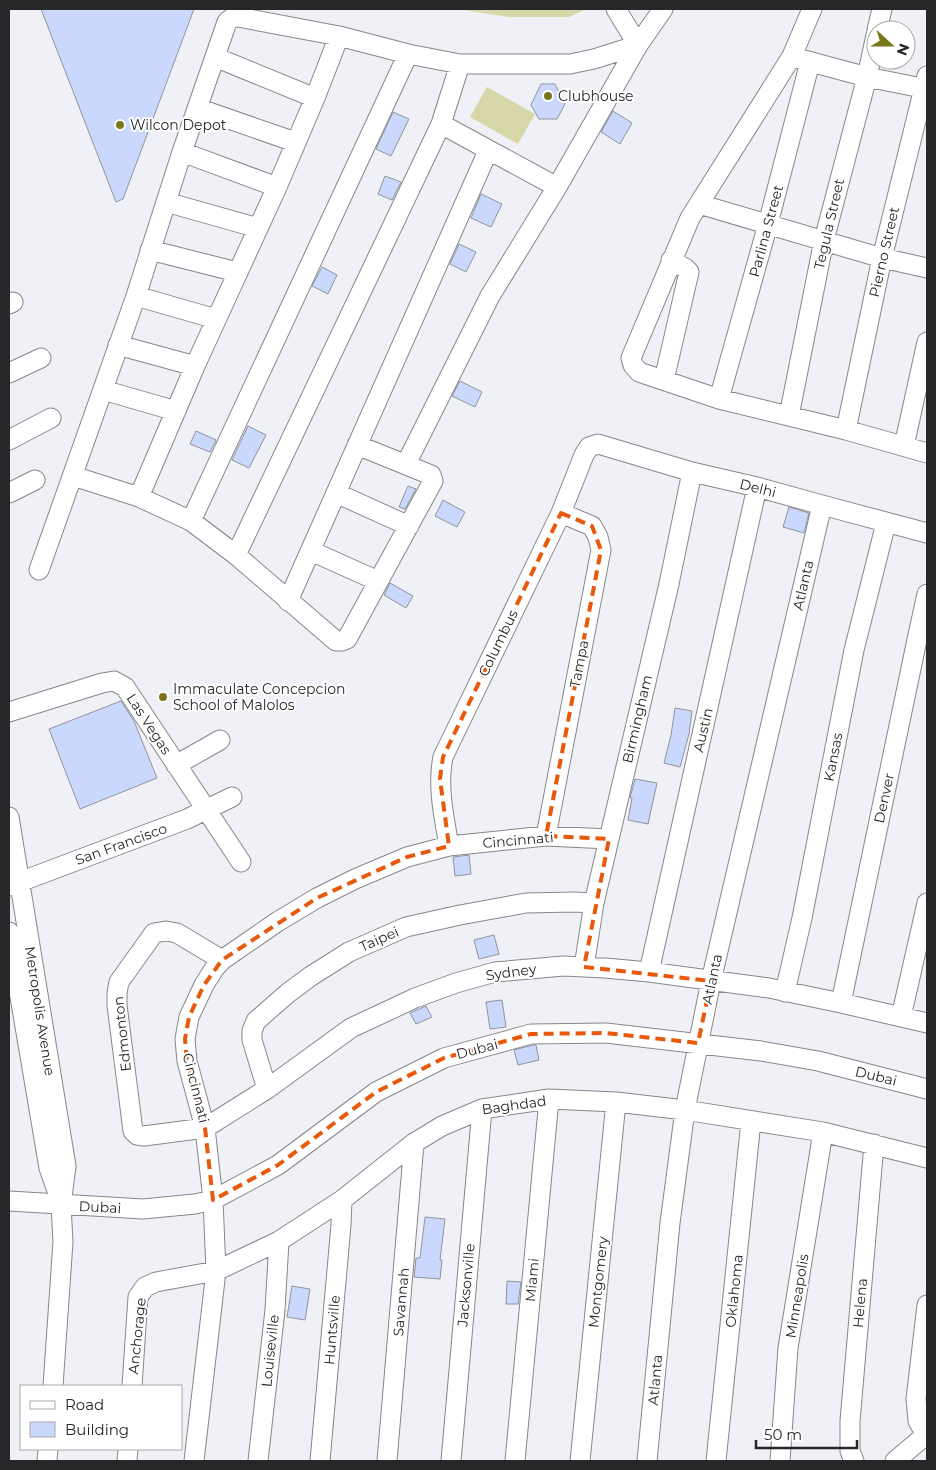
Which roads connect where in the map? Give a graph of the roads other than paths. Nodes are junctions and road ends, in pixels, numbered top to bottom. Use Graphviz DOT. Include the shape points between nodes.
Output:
graph roads {
  1 [pos="616,9"];
  2 [pos="663,9"];
  3 [pos="812,9"];
  4 [pos="339,36"];
  5 [pos="638,46"];
  6 [pos="408,54"];
  7 [pos="792,56"];
  8 [pos="216,57"];
  9 [pos="810,62"];
  10 [pos="460,64"];
  11 [pos="868,70"];
  12 [pos="867,77"];
  13 [pos="926,85"];
  14 [pos="315,98"];
  15 [pos="197,108"];
  16 [pos="441,124"];
  17 [pos="295,142"];
  18 [pos="488,151"];
  19 [pos="182,152"];
  20 [pos="277,187"];
  21 [pos="557,187"];
  22 [pos="166,202"];
  23 [pos="699,204"];
  24 [pos="768,224"];
  25 [pos="258,228"];
  26 [pos="824,240"];
  27 [pos="150,250"];
  28 [pos="882,258"];
  29 [pos="672,260"];
  30 [pos="927,268"];
  31 [pos="237,272"];
  32 [pos="136,296"];
  33 [pos="216,319"];
  34 [pos="927,342"];
  35 [pos="118,346"];
  36 [pos="41,358"];
  37 [pos="195,366"];
  38 [pos="9,373"];
  39 [pos="664,380"];
  40 [pos="103,390"];
  41 [pos="719,399"];
  42 [pos="176,411"];
  43 [pos="789,416"];
  44 [pos="51,418"];
  45 [pos="846,430"];
  46 [pos="9,440"];
  47 [pos="358,445"];
  48 [pos="904,446"];
  49 [pos="589,447"];
  50 [pos="927,453"];
  51 [pos="406,464"];
  52 [pos="692,472"];
  53 [pos="73,476"];
  54 [pos="35,480"];
  55 [pos="757,487"];
  56 [pos="9,493"];
  57 [pos="336,493"];
  58 [pos="139,497"];
  59 [pos="822,505"];
  60 [pos="561,513"];
  61 [pos="191,521"];
  62 [pos="886,522"];
  63 [pos="408,526"];
  64 [pos="927,533"];
  65 [pos="311,550"];
  66 [pos="236,555"];
  67 [pos="39,570"];
  68 [pos="378,581"];
  69 [pos="927,594"];
  70 [pos="288,601"];
  71 [pos="9,712"];
  72 [pos="220,740"];
  73 [pos="176,765"];
  74 [pos="232,797"];
  75 [pos="206,810"];
  76 [pos="9,817"];
  77 [pos="546,836"];
  78 [pos="609,839"];
  79 [pos="449,846"];
  80 [pos="241,862"];
  81 [pos="14,884"];
  82 [pos="594,903"];
  83 [pos="927,903"];
  84 [pos="9,932"];
  85 [pos="222,960"];
  86 [pos="584,967"];
  87 [pos="649,972"];
  88 [pos="711,981"];
  89 [pos="785,992"];
  90 [pos="841,1003"];
  91 [pos="901,1017"];
  92 [pos="927,1023"];
  93 [pos="698,1043"];
  94 [pos="267,1089"];
  95 [pos="927,1089"];
  96 [pos="549,1099"];
  97 [pos="616,1102"];
  98 [pos="482,1108"];
  99 [pos="685,1110"];
  100 [pos="751,1121"];
  101 [pos="206,1128"];
  102 [pos="133,1130"];
  103 [pos="822,1132"];
  104 [pos="414,1143"];
  105 [pos="874,1144"];
  106 [pos="927,1158"];
  107 [pos="213,1200"];
  108 [pos="342,1200"];
  109 [pos="9,1201"];
  110 [pos="62,1205"];
  111 [pos="279,1241"];
  112 [pos="216,1272"];
  113 [pos="145,1287"];
  114 [pos="927,1305"];
  115 [pos="52,1385"];
  116 [pos="132,1385"];
  117 [pos="927,1434"];
  118 [pos="194,1461"];
  119 [pos="258,1461"];
  120 [pos="320,1461"];
  121 [pos="387,1461"];
  122 [pos="451,1461"];
  123 [pos="515,1461"];
  124 [pos="580,1461"];
  125 [pos="647,1461"];
  126 [pos="716,1461"];
  127 [pos="780,1461"];
  128 [pos="854,1461"];
  129 [pos="895,1461"];
  1 -- 5 [label="street"];
  2 -- 5 [label="street"];
  3 -- 7 [label="street"];
  4 -- 6 [label="street"];
  4 -- 8 [label="street" via="233,17 227,22"];
  4 -- 14 [label="street"];
  5 -- 10 [label="street" via="570,64"];
  5 -- 21 [label="street"];
  6 -- 10 [label="street"];
  6 -- 61 [label="street"];
  7 -- 9 [label="street"];
  7 -- 23 [label="street"];
  8 -- 14 [label="street"];
  8 -- 15 [label="street"];
  9 -- 12 [label="street"];
  9 -- 24 [label="street, Parlina Street"];
  10 -- 16 [label="street"];
  11 -- 12 [label="street, Tegula Street"];
  12 -- 13 [label="street"];
  12 -- 26 [label="street, Tegula Street"];
  13 -- 28 [label="street, Pierno Street"];
  14 -- 17 [label="street"];
  15 -- 17 [label="street"];
  15 -- 19 [label="street"];
  16 -- 18 [label="street"];
  16 -- 66 [label="street"];
  17 -- 20 [label="street"];
  18 -- 21 [label="street"];
  18 -- 47 [label="street"];
  19 -- 20 [label="street"];
  19 -- 22 [label="street"];
  20 -- 25 [label="street"];
  21 -- 51 [label="street" via="490,296"];
  22 -- 25 [label="street"];
  22 -- 27 [label="street"];
  23 -- 24 [label="street"];
  23 -- 29 [label="street"];
  24 -- 26 [label="street"];
  24 -- 41 [label="street, Parlina Street"];
  25 -- 31 [label="street"];
  26 -- 28 [label="street"];
  26 -- 43 [label="street, Tegula Street"];
  27 -- 31 [label="street"];
  27 -- 32 [label="street"];
  28 -- 30 [label="street"];
  28 -- 45 [label="street, Pierno Street"];
  29 -- 39 [label="street" via="689,272"];
  29 -- 39 [label="street" via="632,358 639,372"];
  31 -- 33 [label="street"];
  32 -- 33 [label="street"];
  32 -- 35 [label="street"];
  33 -- 37 [label="street"];
  34 -- 48 [label="street"];
  35 -- 37 [label="street"];
  35 -- 40 [label="street"];
  36 -- 38 [label="street"];
  37 -- 42 [label="street"];
  39 -- 41 [label="street"];
  40 -- 42 [label="street"];
  40 -- 53 [label="street"];
  41 -- 43 [label="street"];
  42 -- 58 [label="street"];
  43 -- 45 [label="street"];
  44 -- 46 [label="street"];
  45 -- 48 [label="street"];
  47 -- 51 [label="street"];
  47 -- 57 [label="street"];
  48 -- 50 [label="street"];
  49 -- 52 [label="street, Delhi" via="598,444"];
  49 -- 60 [label="street, Columbus"];
  51 -- 63 [label="street" via="432,475 433,481"];
  52 -- 55 [label="street, Delhi"];
  52 -- 78 [label="street, Birmingham"];
  53 -- 58 [label="street"];
  53 -- 67 [label="street"];
  54 -- 56 [label="street"];
  55 -- 59 [label="street, Delhi"];
  55 -- 87 [label="street, Austin"];
  57 -- 63 [label="street"];
  57 -- 65 [label="street"];
  58 -- 61 [label="street"];
  59 -- 62 [label="street, Delhi"];
  59 -- 88 [label="street, Atlanta"];
  60 -- 77 [label="street, Tampa" via="592,526 602,550"];
  60 -- 79 [label="street, Columbus" via="443,757 440,779"];
  61 -- 66 [label="street"];
  62 -- 64 [label="street, Delhi"];
  62 -- 89 [label="street, Kansas" via="854,650"];
  63 -- 68 [label="street"];
  65 -- 68 [label="street"];
  65 -- 70 [label="street"];
  66 -- 70 [label="street"];
  68 -- 70 [label="street" via="347,639 342,641 336,641"];
  69 -- 90 [label="street, Denver"];
  71 -- 73 [label="street, Las Vegas" via="114,681 125,687"];
  72 -- 73 [label="street"];
  73 -- 75 [label="street, Las Vegas"];
  74 -- 75 [label="street, San Francisco"];
  75 -- 80 [label="street, Las Vegas"];
  75 -- 81 [label="street, San Francisco"];
  76 -- 81 [label="street, Metropolis Avenue"];
  77 -- 78 [label="street, Cincinnati"];
  77 -- 79 [label="street, Cincinnati"];
  78 -- 82 [label="street, Birmingham"];
  79 -- 85 [label="street, Cincinnati" via="407,857 317,898"];
  81 -- 110 [label="street, Metropolis Avenue" via="66,1166"];
  82 -- 86 [label="street, Birmingham"];
  82 -- 94 [label="street, Taipei" via="526,903 460,915 406,926 349,952 288,993 256,1021 252,1040"];
  83 -- 91 [label="street"];
  84 -- 110 [label="street, Metropolis Avenue" via="50,1168"];
  85 -- 101 [label="street, Cincinnati" via="204,985 189,1016 185,1039 187,1061"];
  85 -- 102 [label="street, Edmonton" via="176,933 154,933 119,982 117,1005"];
  86 -- 87 [label="street, Sydney"];
  86 -- 94 [label="street, Sydney" via="495,972 416,998 351,1028"];
  87 -- 88 [label="street, Sydney"];
  88 -- 89 [label="street, Sydney"];
  88 -- 93 [label="street, Atlanta"];
  89 -- 90 [label="street, Sydney"];
  90 -- 91 [label="street, Sydney"];
  91 -- 92 [label="street, Sydney"];
  93 -- 95 [label="street, Dubai" via="818,1061"];
  93 -- 99 [label="street, Atlanta"];
  93 -- 107 [label="street, Dubai" via="606,1033 531,1034 444,1058 376,1092 278,1165"];
  94 -- 101 [label="street, Sydney"];
  96 -- 97 [label="street, Baghdad"];
  96 -- 98 [label="street, Baghdad"];
  96 -- 123 [label="street, Miami"];
  97 -- 99 [label="street, Baghdad"];
  97 -- 124 [label="street, Montgomery"];
  98 -- 104 [label="street, Baghdad"];
  98 -- 122 [label="street, Jacksonville"];
  99 -- 100 [label="street, Baghdad"];
  99 -- 125 [label="street, Atlanta" via="670,1224"];
  100 -- 103 [label="street, Baghdad"];
  100 -- 126 [label="street, Oklahoma"];
  101 -- 102 [label="street, Sydney" via="144,1136"];
  101 -- 107 [label="street, Cincinnati"];
  103 -- 105 [label="street, Baghdad"];
  103 -- 127 [label="street, Minneapolis" via="788,1348"];
  104 -- 108 [label="street, Baghdad"];
  104 -- 121 [label="street, Savannah"];
  105 -- 106 [label="street, Baghdad"];
  105 -- 128 [label="street, Helena" via="850,1421 850,1450"];
  107 -- 110 [label="street, Dubai" via="143,1209"];
  107 -- 112 [label="street, Cincinnati"];
  108 -- 111 [label="street, Baghdad"];
  108 -- 120 [label="street, Huntsville"];
  109 -- 110 [label="street, Dubai"];
  110 -- 115 [label="street, Metropolis Avenue" via="63,1242"];
  111 -- 112 [label="street, Baghdad"];
  111 -- 119 [label="street, Louiseville" via="275,1310"];
  112 -- 113 [label="street, Baghdad" via="156,1282"];
  112 -- 118 [label="street, Cincinnati"];
  113 -- 116 [label="street, Anchorage" via="138,1297"];
  114 -- 117 [label="street" via="916,1399 918,1421"];
  117 -- 129 [label="street"];
}
